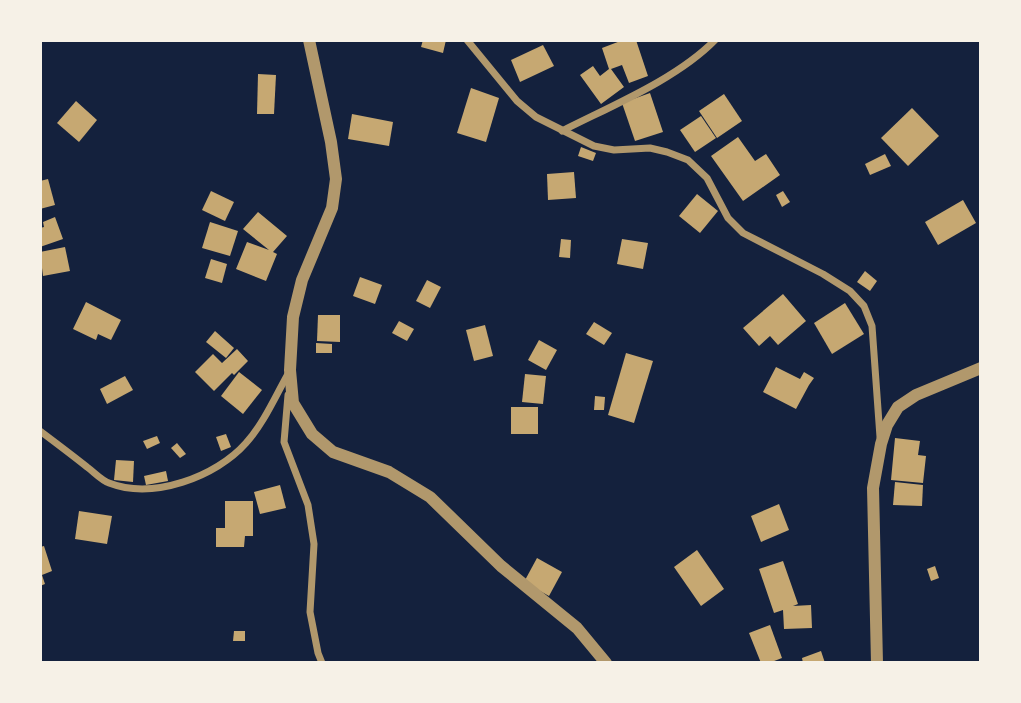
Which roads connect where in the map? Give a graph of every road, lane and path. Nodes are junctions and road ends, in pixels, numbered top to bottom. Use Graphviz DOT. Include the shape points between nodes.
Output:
graph roads {
  1 [pos="309,40"];
  2 [pos="467,40"];
  3 [pos="481,40"];
  4 [pos="715,40"];
  5 [pos="474,48"];
  6 [pos="562,131"];
  7 [pos="981,368"];
  8 [pos="290,370"];
  9 [pos="40,431"];
  10 [pos="881,444"];
  11 [pos="322,663"];
  12 [pos="606,663"];
  13 [pos="877,663"];
  1 -- 8 [label="street" via="336,179 332,208 302,280 293,317"];
  2 -- 5 [label="street"];
  3 -- 5 [label="street"];
  4 -- 6 [label="street" via="662,80"];
  5 -- 6 [label="street" via="517,101"];
  6 -- 10 [label="street" via="594,146 650,148 688,160 707,178 728,218 743,233 850,291 864,306 872,326"];
  7 -- 10 [label="street" via="898,407"];
  8 -- 9 [label="street" via="262,422 232,457 163,488 107,483"];
  8 -- 11 [label="street" via="284,442 310,518 314,544 310,612"];
  8 -- 12 [label="street" via="293,403 312,434 333,452 389,472 430,497 501,566 577,628"];
  10 -- 13 [label="street" via="873,488"];
}
